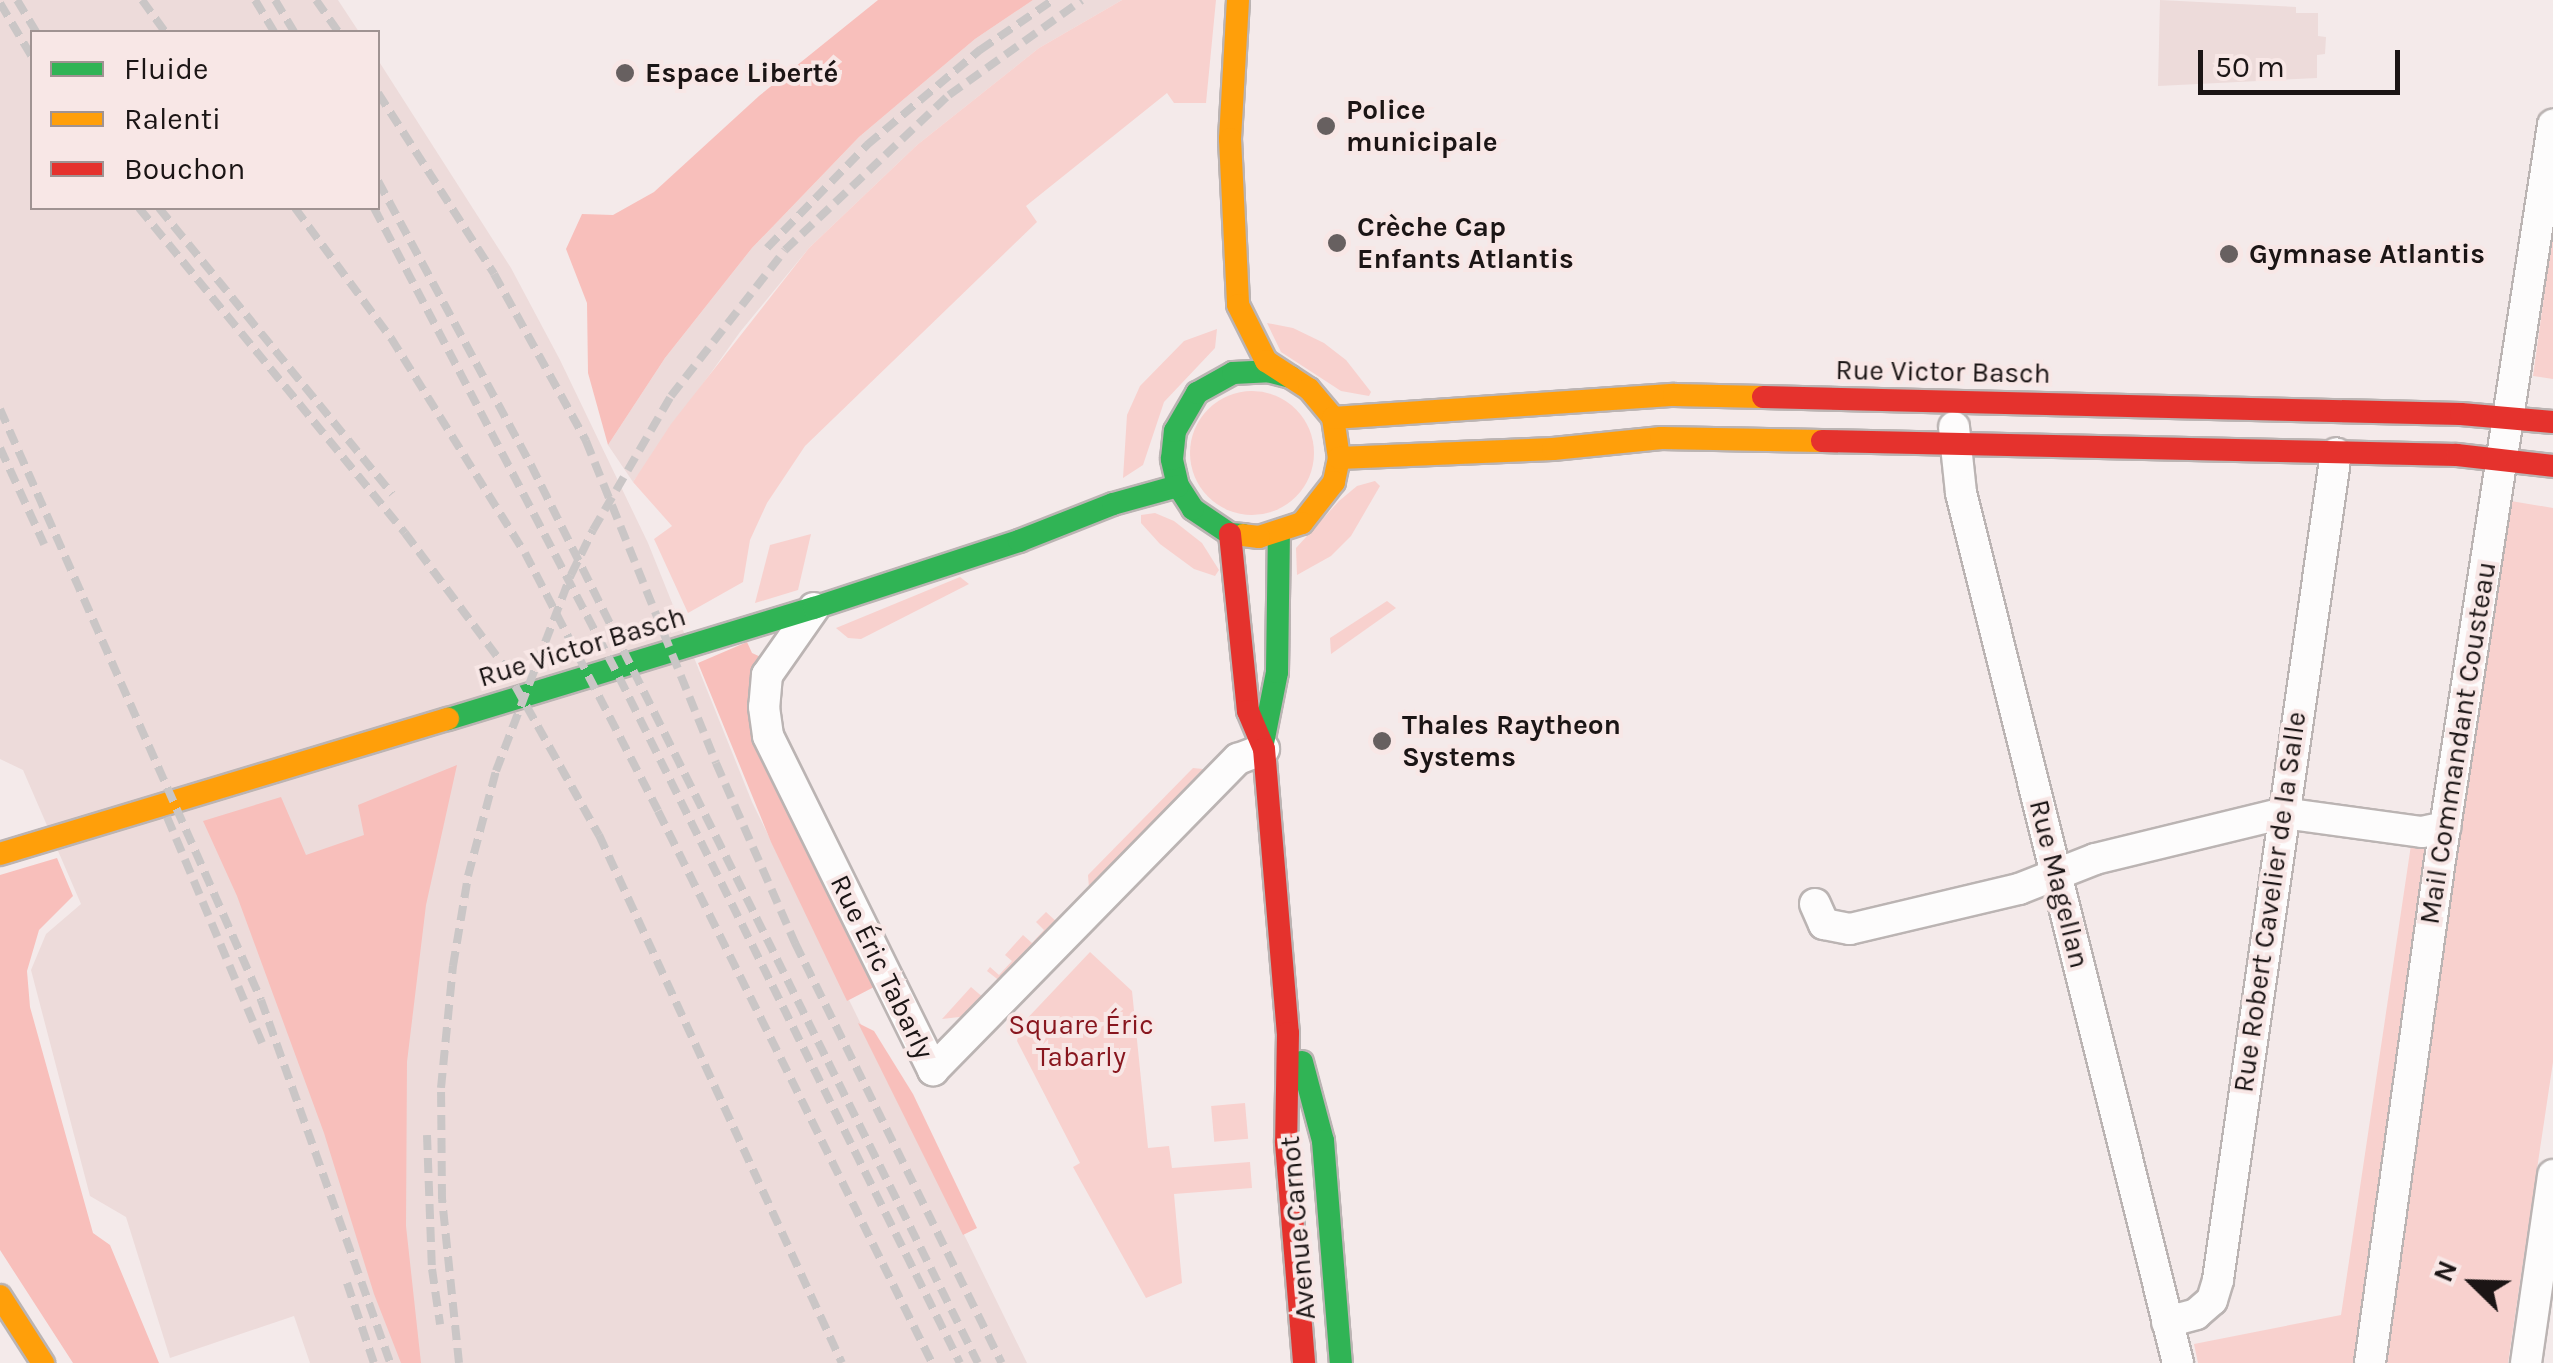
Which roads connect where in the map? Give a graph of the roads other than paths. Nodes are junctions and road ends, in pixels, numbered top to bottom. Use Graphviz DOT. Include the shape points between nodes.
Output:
graph roads {
  1 [pos="1238,0"];
  2 [pos="2553,126"];
  3 [pos="1238,305"];
  4 [pos="1290,377"];
  5 [pos="1197,393"];
  6 [pos="1952,404"];
  7 [pos="2508,416"];
  8 [pos="1332,418"];
  9 [pos="2553,422"];
  10 [pos="1956,444"];
  11 [pos="2336,452"];
  12 [pos="1339,458"];
  13 [pos="2502,458"];
  14 [pos="2553,466"];
  15 [pos="1178,486"];
  16 [pos="1230,534"];
  17 [pos="1278,534"];
  18 [pos="814,608"];
  19 [pos="1264,746"];
  20 [pos="2282,813"];
  21 [pos="2445,827"];
  22 [pos="0,854"];
  23 [pos="2056,873"];
  24 [pos="1815,904"];
  25 [pos="1288,1034"];
  26 [pos="2553,1175"];
  27 [pos="0,1296"];
  28 [pos="2167,1322"];
  29 [pos="43,1363"];
  30 [pos="1304,1363"];
  31 [pos="1341,1363"];
  32 [pos="2178,1363"];
  33 [pos="2370,1363"];
  34 [pos="2526,1363"];
  1 -- 3 [label="street" via="1230,139"];
  2 -- 7 [label="street, Mail Commandant Cousteau"];
  3 -- 4 [label="street" via="1266,362"];
  3 -- 5 [label="street"];
  4 -- 5 [label="street" via="1233,373"];
  4 -- 8 [label="street"];
  5 -- 15 [label="street" via="1175,430"];
  6 -- 7 [label="street, Rue Victor Basch"];
  6 -- 8 [label="street, Rue Victor Basch" via="1674,395"];
  6 -- 10 [label="street, Rue Magellan"];
  7 -- 9 [label="street, Rue Victor Basch"];
  7 -- 13 [label="street, Mail Commandant Cousteau"];
  8 -- 12 [label="street"];
  10 -- 11 [label="street"];
  10 -- 12 [label="street" via="1661,438"];
  10 -- 23 [label="street, Rue Magellan" via="1960,493"];
  11 -- 13 [label="street"];
  11 -- 20 [label="street, Rue Robert Cavelier de la Salle"];
  12 -- 17 [label="street" via="1322,504"];
  13 -- 14 [label="street"];
  13 -- 21 [label="street, Mail Commandant Cousteau"];
  15 -- 16 [label="street" via="1192,509"];
  15 -- 18 [label="street, Rue Victor Basch"];
  16 -- 17 [label="street"];
  16 -- 19 [label="street, Avenue Carnot" via="1248,711"];
  17 -- 19 [label="street, Avenue Carnot" via="1277,672"];
  18 -- 19 [label="street, Rue Éric Tabarly" via="767,676 768,736 933,1070 1238,758"];
  18 -- 22 [label="street, Rue Victor Basch"];
  19 -- 25 [label="street, Avenue Carnot"];
  20 -- 21 [label="street" via="2422,832"];
  20 -- 23 [label="street"];
  20 -- 28 [label="street, Rue Robert Cavelier de la Salle" via="2218,1280 2212,1300 2196,1314"];
  21 -- 33 [label="street, Mail Commandant Cousteau"];
  23 -- 24 [label="street" via="2019,889 1850,930 1824,924"];
  23 -- 28 [label="street, Rue Magellan"];
  25 -- 30 [label="street, Avenue Carnot" via="1286,1143"];
  25 -- 31 [label="street, Avenue Carnot" via="1323,1141"];
  26 -- 34 [label="street"];
  27 -- 29 [label="street"];
  28 -- 32 [label="street, Rue Magellan"];
}
